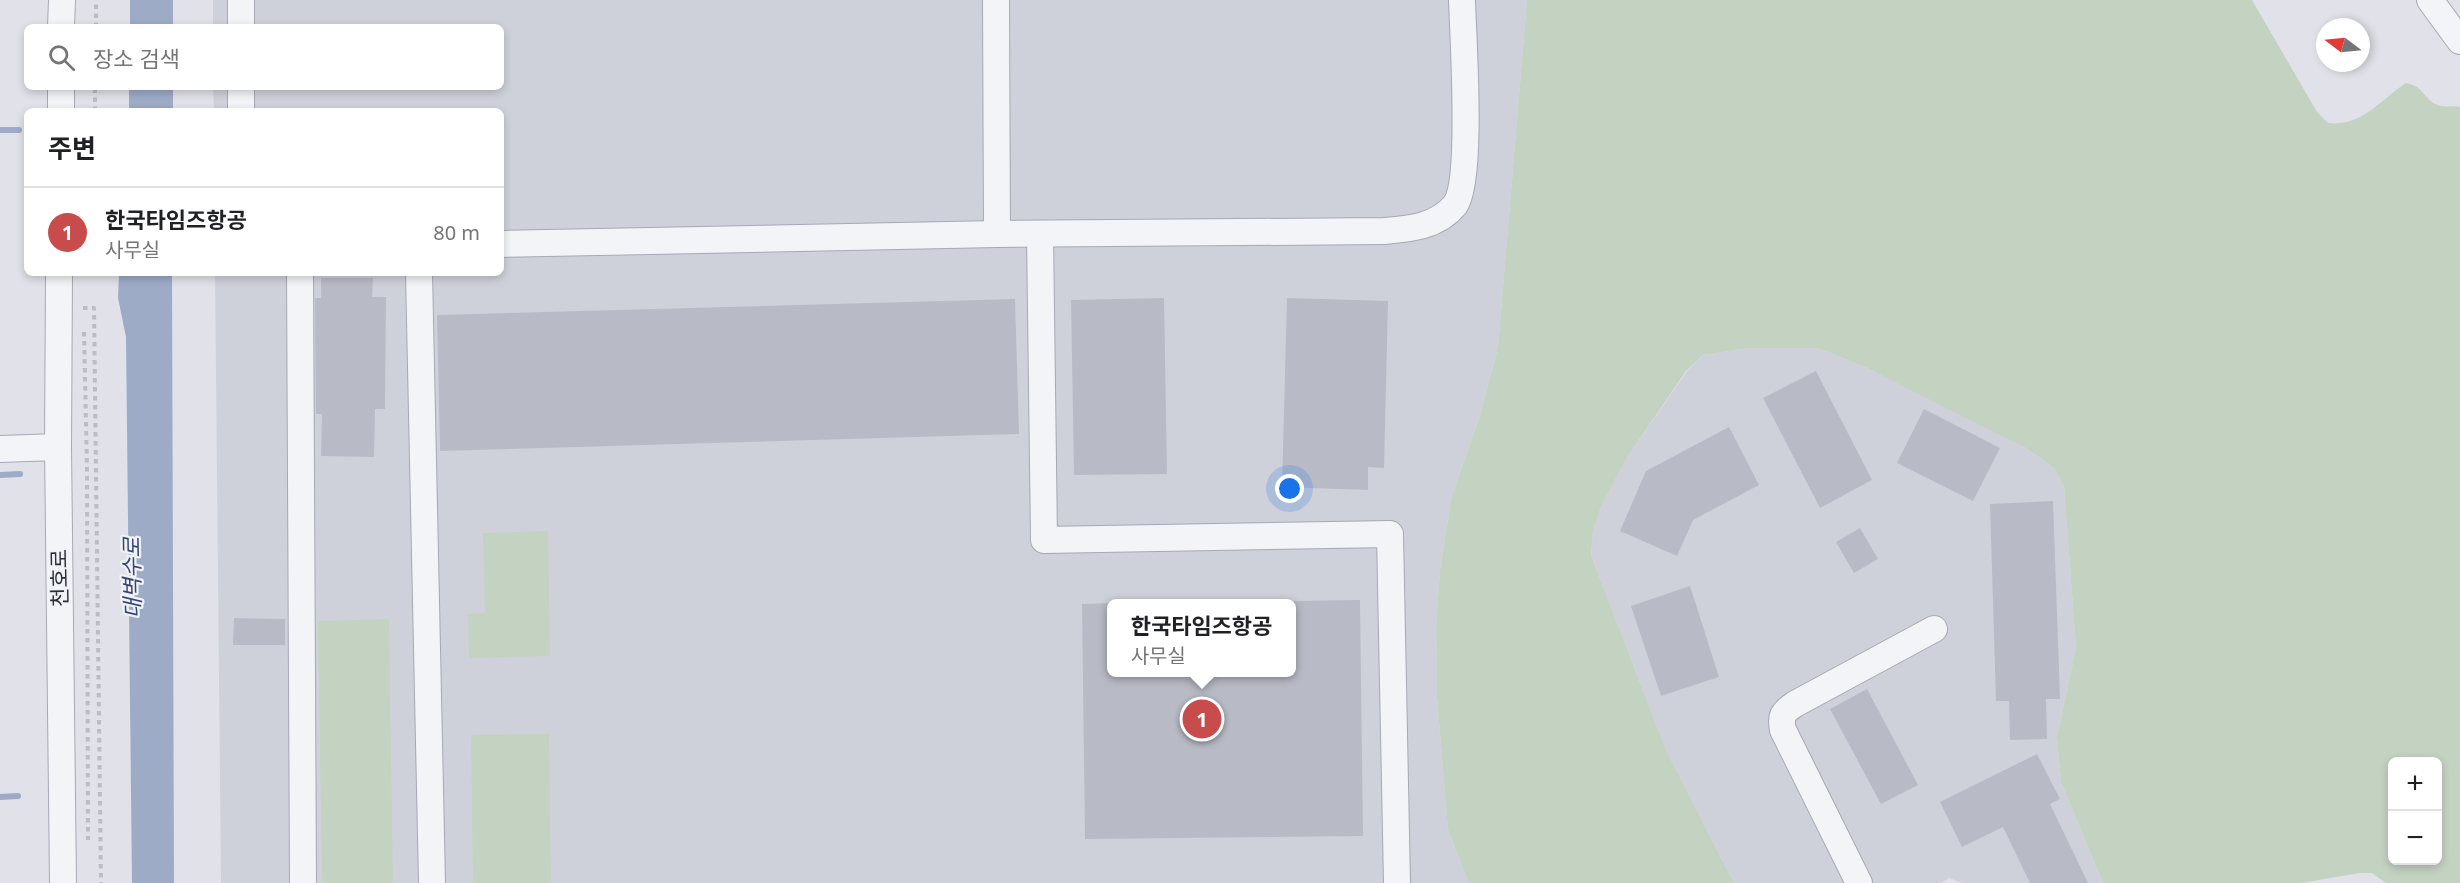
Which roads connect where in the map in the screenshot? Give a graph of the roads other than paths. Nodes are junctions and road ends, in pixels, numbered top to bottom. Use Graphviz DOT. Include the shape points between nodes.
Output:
graph roads {
  1 [pos="62,0"];
  2 [pos="241,0"];
  3 [pos="996,0"];
  4 [pos="1462,0"];
  5 [pos="2430,0"];
  6 [pos="61,24"];
  7 [pos="241,24"];
  8 [pos="2460,40"];
  9 [pos="61,90"];
  10 [pos="241,90"];
  11 [pos="61,108"];
  12 [pos="241,108"];
  13 [pos="997,234"];
  14 [pos="1040,234"];
  15 [pos="504,244"];
  16 [pos="59,276"];
  17 [pos="300,276"];
  18 [pos="419,276"];
  19 [pos="58,447"];
  20 [pos="0,449"];
  21 [pos="1934,629"];
  22 [pos="63,883"];
  23 [pos="303,883"];
  24 [pos="432,883"];
  25 [pos="1397,883"];
  26 [pos="1859,883"];
  1 -- 6 [label="street"];
  2 -- 7 [label="street"];
  3 -- 13 [label="street"];
  4 -- 14 [label="street" via="1465,141 1461,192 1455,205 1427,225 1384,231"];
  5 -- 8 [label="street"];
  9 -- 11 [label="street"];
  10 -- 12 [label="street"];
  13 -- 14 [label="street"];
  13 -- 15 [label="street"];
  14 -- 25 [label="street" via="1044,540 1390,534"];
  16 -- 19 [label="street, 천호로"];
  17 -- 23 [label="street"];
  18 -- 24 [label="street"];
  19 -- 20 [label="street"];
  19 -- 22 [label="street, 천호로"];
  21 -- 26 [label="street" via="1795,704 1781,719"];
}
